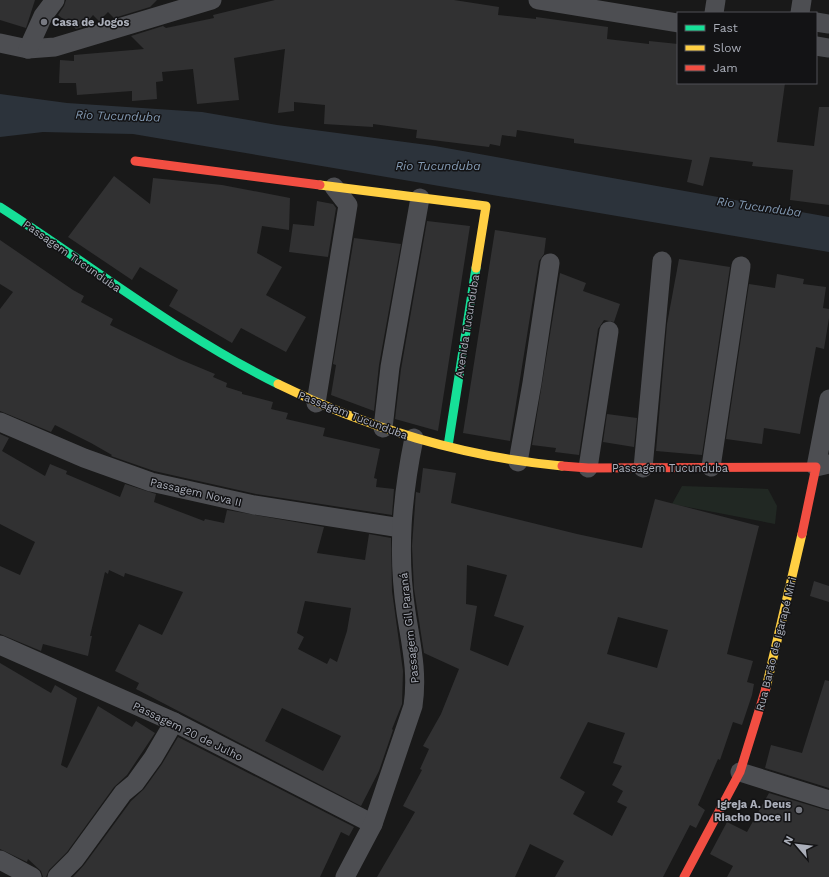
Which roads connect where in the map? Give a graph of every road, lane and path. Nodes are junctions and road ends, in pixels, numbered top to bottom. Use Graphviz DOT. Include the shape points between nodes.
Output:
graph roads {
  1 [pos="55,0"];
  2 [pos="212,0"];
  3 [pos="538,0"];
  4 [pos="716,0"];
  5 [pos="802,0"];
  6 [pos="714,12"];
  7 [pos="800,12"];
  8 [pos="817,22"];
  9 [pos="677,23"];
  10 [pos="829,24"];
  11 [pos="0,42"];
  12 [pos="817,46"];
  13 [pos="829,48"];
  14 [pos="28,49"];
  15 [pos="135,161"];
  16 [pos="334,187"];
  17 [pos="420,198"];
  18 [pos="0,207"];
  19 [pos="662,261"];
  20 [pos="550,263"];
  21 [pos="741,266"];
  22 [pos="609,331"];
  23 [pos="829,399"];
  24 [pos="316,403"];
  25 [pos="0,422"];
  26 [pos="383,428"];
  27 [pos="414,438"];
  28 [pos="448,446"];
  29 [pos="518,462"];
  30 [pos="822,465"];
  31 [pos="711,467"];
  32 [pos="588,468"];
  33 [pos="644,468"];
  34 [pos="401,528"];
  35 [pos="0,645"];
  36 [pos="174,722"];
  37 [pos="740,772"];
  38 [pos="829,800"];
  39 [pos="373,824"];
  40 [pos="0,860"];
  41 [pos="32,877"];
  42 [pos="57,877"];
  43 [pos="345,877"];
  44 [pos="684,877"];
  1 -- 14 [label="street" via="43,16"];
  2 -- 14 [label="street" via="55,47"];
  3 -- 9 [label="street"];
  4 -- 6 [label="street"];
  5 -- 7 [label="street"];
  8 -- 10 [label="street"];
  11 -- 14 [label="street"];
  12 -- 13 [label="street"];
  15 -- 16 [label="street"];
  16 -- 17 [label="street"];
  16 -- 24 [label="street" via="348,205"];
  17 -- 26 [label="street" via="390,367"];
  17 -- 28 [label="street, Avenida Tucunduba" via="486,206"];
  18 -- 24 [label="street, Passagem Tucunduba" via="143,305 264,377"];
  19 -- 33 [label="street"];
  20 -- 29 [label="street"];
  21 -- 31 [label="street"];
  22 -- 32 [label="street"];
  23 -- 30 [label="street, Rua Barão de Igarapé Miri"];
  24 -- 26 [label="street, Passagem Tucunduba"];
  25 -- 34 [label="street, Passagem Nova II" via="84,458 151,482 254,505"];
  26 -- 27 [label="street, Passagem Tucunduba"];
  27 -- 28 [label="street, Passagem Tucunduba"];
  27 -- 34 [label="street, Passagem Gil Paraná"];
  28 -- 29 [label="street, Passagem Tucunduba"];
  29 -- 32 [label="street, Passagem Tucunduba"];
  30 -- 31 [label="street, Passagem Tucunduba"];
  30 -- 37 [label="street, Rua Barão de Igarapé Miri" via="764,698"];
  31 -- 33 [label="street, Passagem Tucunduba"];
  32 -- 33 [label="street, Passagem Tucunduba"];
  34 -- 39 [label="street, Passagem Gil Paraná" via="406,612 414,649 416,686 409,723"];
  35 -- 36 [label="street, Passagem 20 de Julho"];
  36 -- 39 [label="street, Passagem 20 de Julho"];
  36 -- 42 [label="street" via="135,783 122,793 75,859"];
  37 -- 38 [label="street"];
  37 -- 44 [label="street, Rua Barão de Igarapé Miri"];
  39 -- 43 [label="street, Passagem Gil Paraná"];
  40 -- 41 [label="street" via="25,871"];
}
